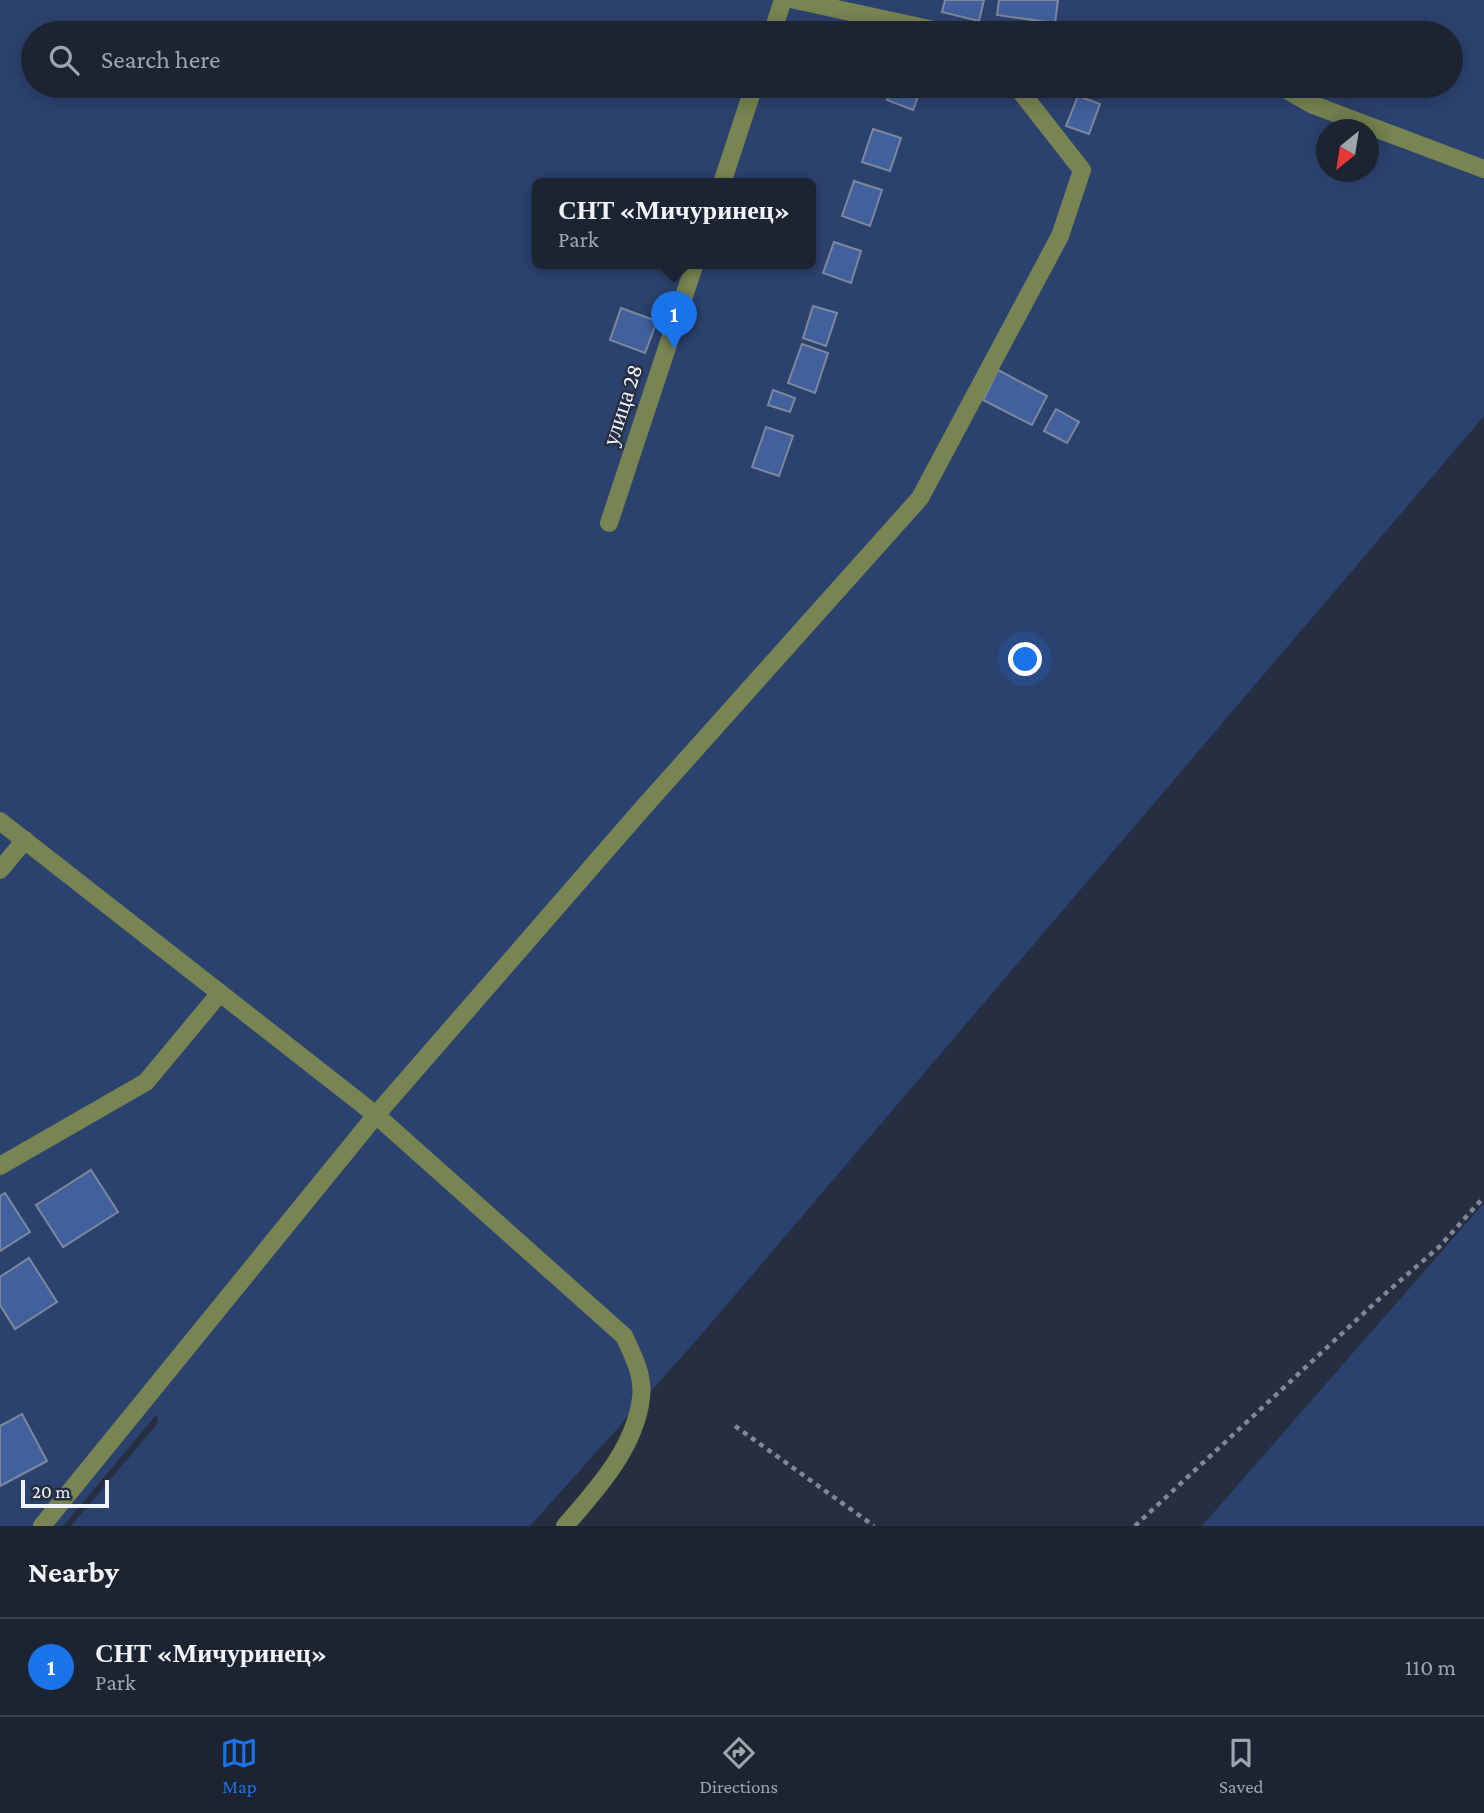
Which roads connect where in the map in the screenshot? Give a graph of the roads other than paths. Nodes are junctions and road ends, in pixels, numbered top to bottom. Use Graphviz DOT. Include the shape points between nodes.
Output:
graph roads {
  1 [pos="783,0"];
  2 [pos="795,0"];
  3 [pos="776,21"];
  4 [pos="892,21"];
  5 [pos="750,98"];
  6 [pos="1026,98"];
  7 [pos="1301,98"];
  8 [pos="1484,169"];
  9 [pos="724,178"];
  10 [pos="693,269"];
  11 [pos="609,523"];
  12 [pos="0,821"];
  13 [pos="25,840"];
  14 [pos="0,870"];
  15 [pos="220,993"];
  16 [pos="376,1115"];
  17 [pos="0,1166"];
  18 [pos="42,1526"];
  19 [pos="565,1526"];
  1 -- 3 [label="street"];
  2 -- 4 [label="street"];
  5 -- 9 [label="street"];
  6 -- 16 [label="street" via="1082,170 1060,236 920,498"];
  7 -- 8 [label="street"];
  10 -- 11 [label="street, улица 28"];
  12 -- 13 [label="street"];
  13 -- 14 [label="street"];
  13 -- 15 [label="street"];
  15 -- 16 [label="street"];
  15 -- 17 [label="street" via="146,1082"];
  16 -- 18 [label="street"];
  16 -- 19 [label="street" via="624,1336 636,1362 641,1396 629,1441"];
}
